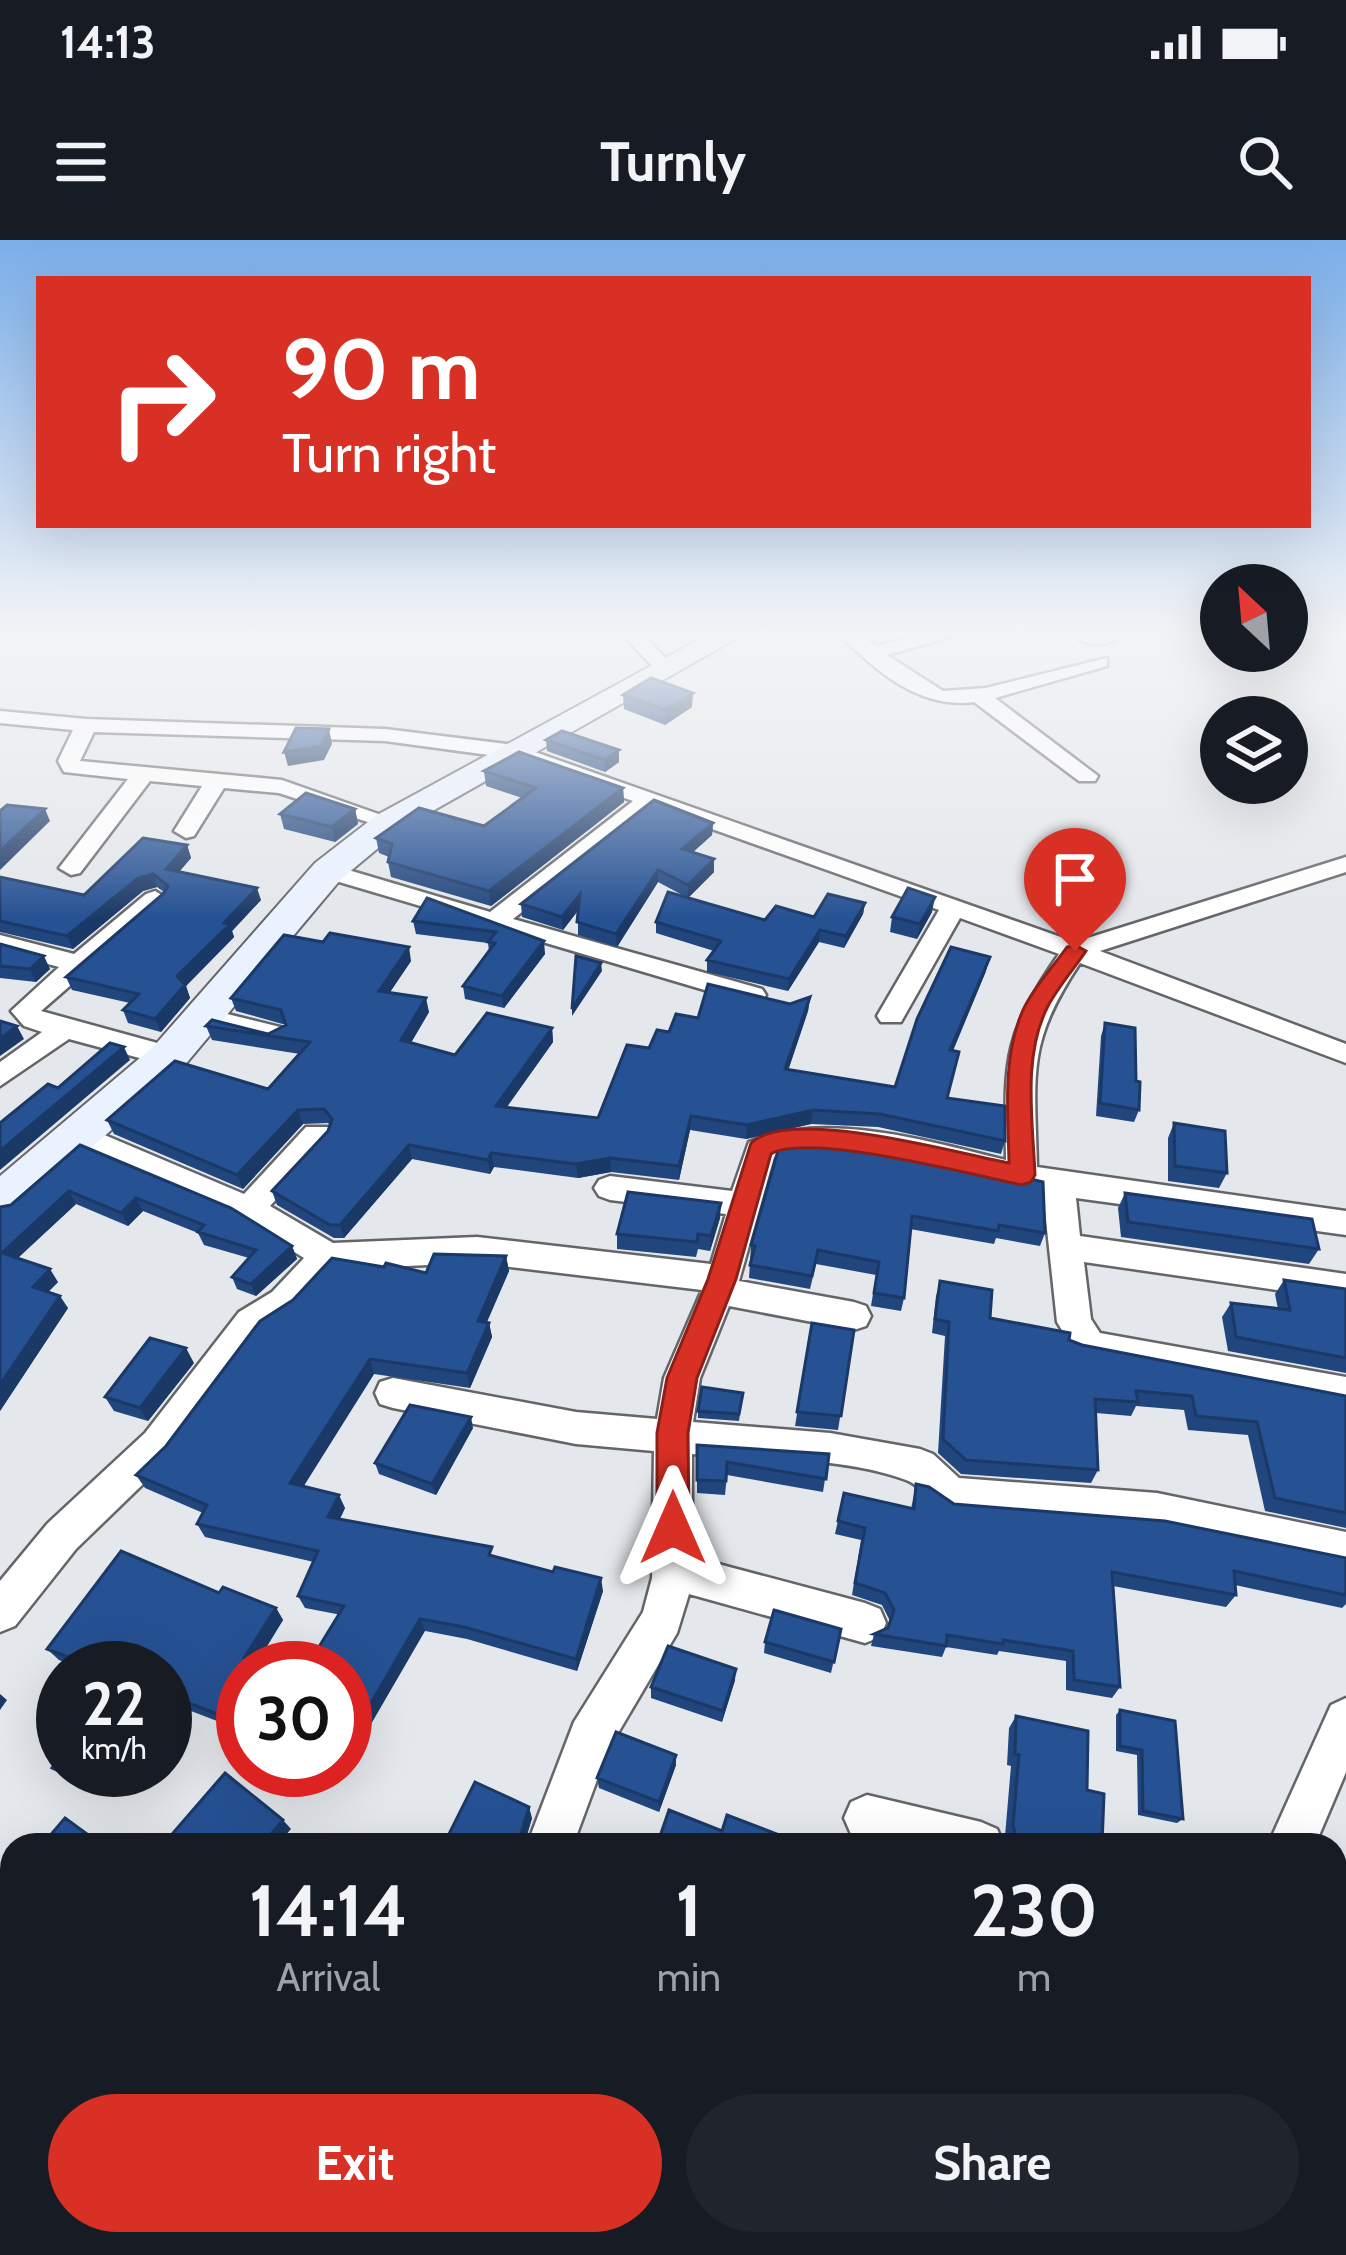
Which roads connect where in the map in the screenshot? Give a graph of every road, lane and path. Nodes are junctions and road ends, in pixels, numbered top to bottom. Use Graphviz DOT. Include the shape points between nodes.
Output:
graph roads {
  1 [pos="83,731"];
  2 [pos="266,731"];
  3 [pos="554,731"];
  4 [pos="1027,731"];
  5 [pos="515,752"];
  6 [pos="143,775"];
  7 [pos="1088,776"];
  8 [pos="217,781"];
  9 [pos="650,800"];
  10 [pos="389,822"];
  11 [pos="186,831"];
  12 [pos="1346,864"];
  13 [pos="71,868"];
  14 [pos="328,871"];
  15 [pos="155,899"];
  16 [pos="953,907"];
  17 [pos="494,922"];
  18 [pos="0,943"];
  19 [pos="1075,951"];
  20 [pos="79,964"];
  21 [pos="767,999"];
  22 [pos="891,1016"];
  23 [pos="203,1017"];
  24 [pos="64,1029"];
  25 [pos="274,1035"];
  26 [pos="1346,1054"];
  27 [pos="170,1056"];
  28 [pos="0,1076"];
  29 [pos="77,1136"];
  30 [pos="317,1136"];
  31 [pos="1040,1179"];
  32 [pos="610,1188"];
  33 [pos="0,1202"];
  34 [pos="745,1204"];
  35 [pos="249,1209"];
  36 [pos="1346,1222"];
  37 [pos="1062,1246"];
  38 [pos="327,1256"];
  39 [pos="720,1285"];
  40 [pos="1346,1287"];
  41 [pos="854,1316"];
  42 [pos="393,1393"];
  43 [pos="1346,1393"];
  44 [pos="673,1433"];
  45 [pos="1346,1550"];
  46 [pos="672,1570"];
  47 [pos="0,1612"];
  48 [pos="865,1624"];
  49 [pos="1346,1720"];
  50 [pos="867,1818"];
  51 [pos="554,1833"];
  52 [pos="930,1833"];
  53 [pos="1296,1833"];
  1 -- 6 [label="street" via="68,765"];
  2 -- 5 [label="street" via="385,735"];
  3 -- 5 [label="street"];
  4 -- 7 [label="street"];
  5 -- 9 [label="street"];
  5 -- 10 [label="street"];
  6 -- 8 [label="street"];
  6 -- 13 [label="street"];
  8 -- 10 [label="street" via="282,787"];
  8 -- 11 [label="street"];
  9 -- 16 [label="street"];
  9 -- 17 [label="street"];
  10 -- 14 [label="street"];
  12 -- 19 [label="street"];
  14 -- 17 [label="street"];
  14 -- 23 [label="street"];
  15 -- 20 [label="street"];
  16 -- 19 [label="street"];
  16 -- 22 [label="street"];
  17 -- 21 [label="street"];
  18 -- 20 [label="street"];
  19 -- 26 [label="street"];
  19 -- 31 [label="street" via="1025,1039 1020,1072"];
  20 -- 24 [label="street" via="25,1011"];
  23 -- 25 [label="street"];
  23 -- 27 [label="street"];
  24 -- 27 [label="street"];
  24 -- 28 [label="street"];
  27 -- 29 [label="street"];
  29 -- 33 [label="street"];
  29 -- 35 [label="street"];
  30 -- 35 [label="street"];
  31 -- 34 [label="street" via="848,1142 778,1139 760,1150"];
  31 -- 36 [label="street"];
  31 -- 37 [label="street"];
  32 -- 34 [label="street"];
  34 -- 39 [label="street"];
  35 -- 38 [label="street"];
  37 -- 40 [label="street"];
  37 -- 43 [label="street" via="1074,1322 1098,1350"];
  38 -- 39 [label="street" via="477,1250"];
  38 -- 47 [label="street" via="284,1302 250,1322 158,1445 62,1536"];
  39 -- 41 [label="street"];
  39 -- 44 [label="street" via="682,1378"];
  42 -- 44 [label="street" via="576,1428"];
  44 -- 45 [label="street" via="908,1462 950,1495 1157,1511"];
  44 -- 46 [label="street"];
  46 -- 48 [label="street"];
  46 -- 51 [label="street" via="662,1619 590,1738"];
  49 -- 53 [label="street"];
  50 -- 52 [label="street"];
}
